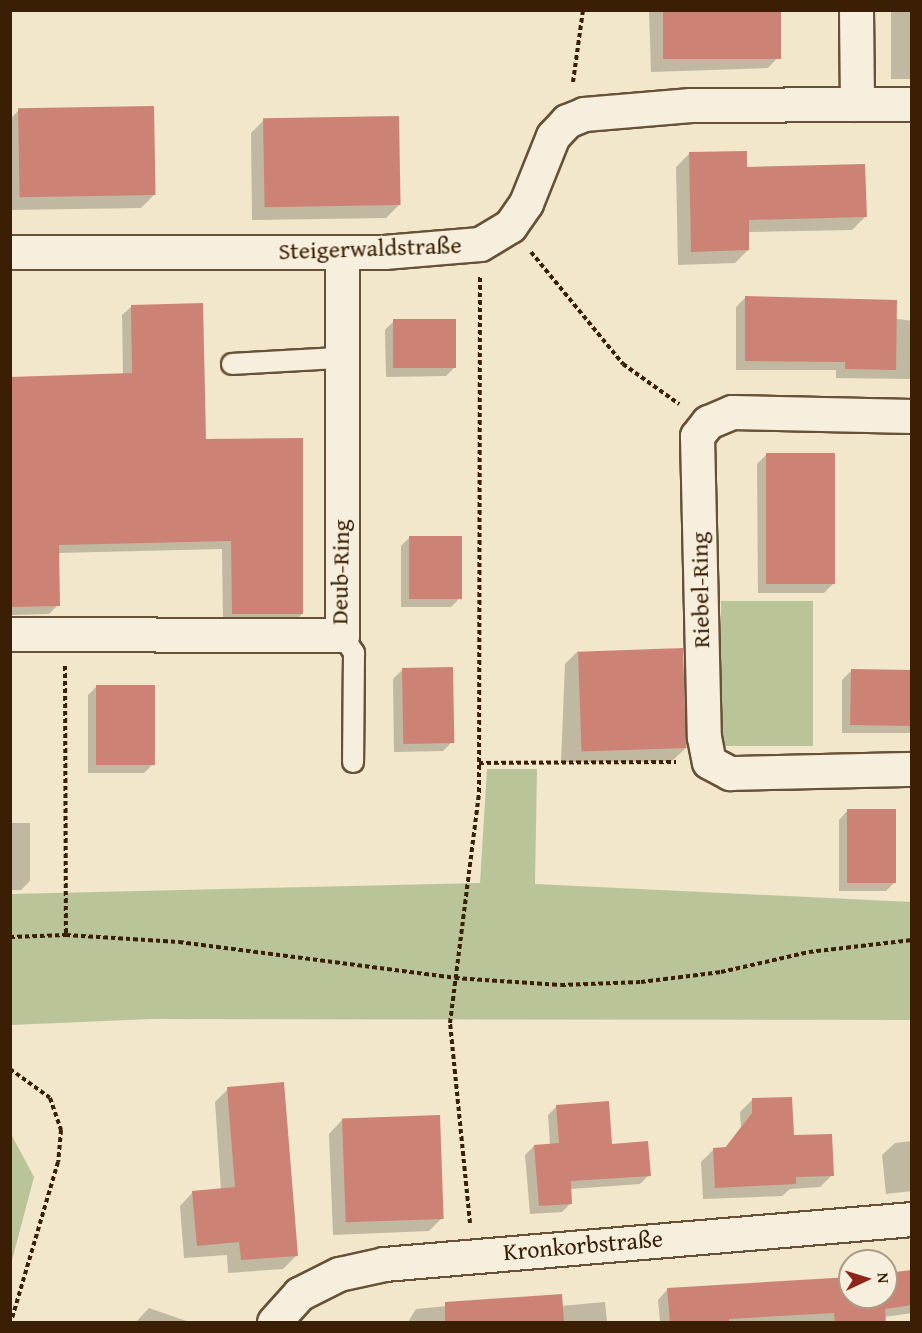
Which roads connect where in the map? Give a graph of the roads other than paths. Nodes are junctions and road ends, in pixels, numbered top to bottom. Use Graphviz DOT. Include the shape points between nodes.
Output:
graph roads {
  1 [pos="856,10"];
  2 [pos="857,104"];
  3 [pos="912,104"];
  4 [pos="10,252"];
  5 [pos="342,252"];
  6 [pos="342,358"];
  7 [pos="232,364"];
  8 [pos="912,416"];
  9 [pos="10,634"];
  10 [pos="342,635"];
  11 [pos="353,762"];
  12 [pos="912,769"];
  13 [pos="912,1219"];
  14 [pos="274,1323"];
  1 -- 2 [label="street"];
  2 -- 3 [label="street"];
  2 -- 5 [label="street, Steigerwaldstraße" via="627,107 584,114 567,121 553,136 526,203 510,226 480,243 442,249"];
  4 -- 5 [label="street, Steigerwaldstraße"];
  5 -- 6 [label="street, Deub-Ring"];
  6 -- 7 [label="lane"];
  6 -- 10 [label="street, Deub-Ring"];
  8 -- 12 [label="street, Riebel-Ring" via="732,412 708,422 697,436 704,737 709,762 730,773"];
  9 -- 10 [label="street, Deub-Ring"];
  10 -- 11 [label="lane" via="354,653"];
  13 -- 14 [label="street, Kronkorbstraße" via="384,1264 339,1274 299,1294"];
}
